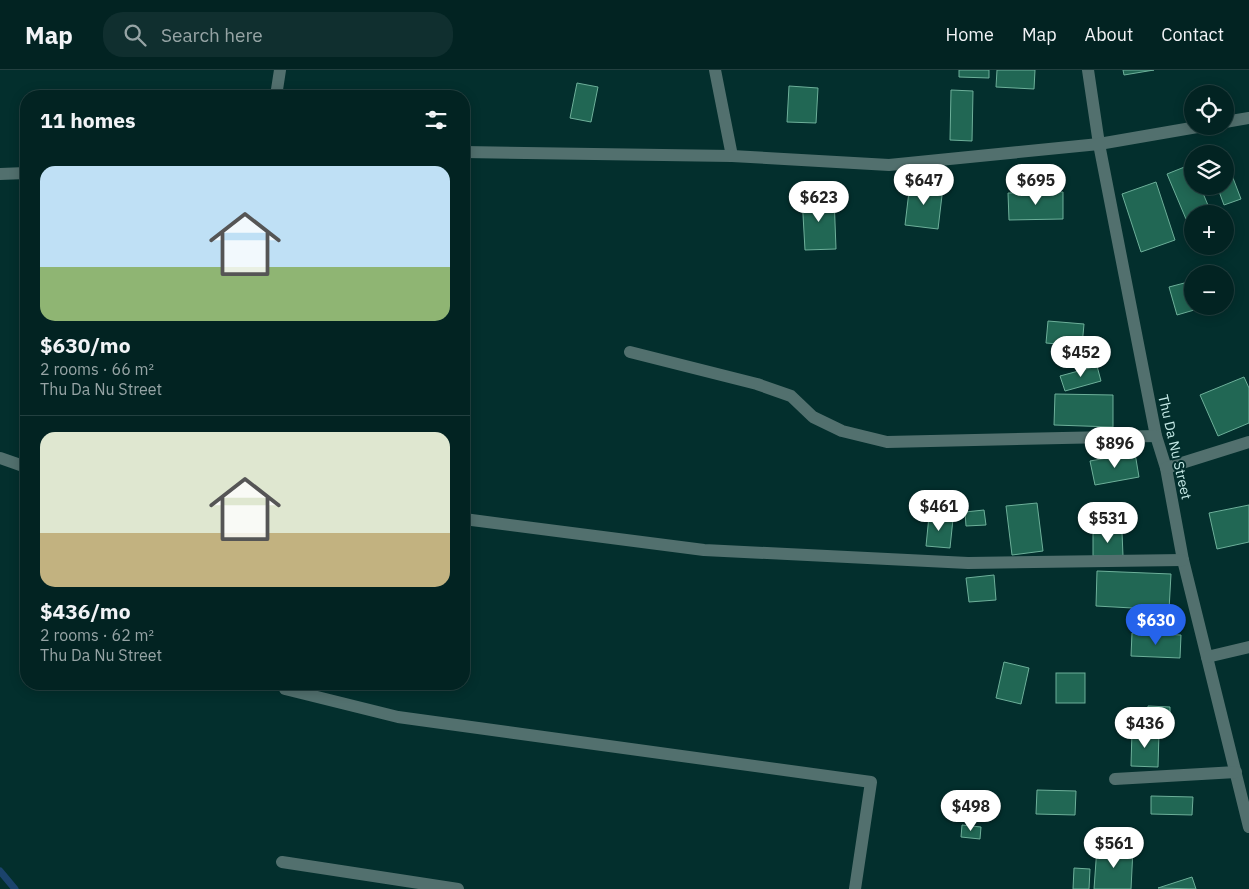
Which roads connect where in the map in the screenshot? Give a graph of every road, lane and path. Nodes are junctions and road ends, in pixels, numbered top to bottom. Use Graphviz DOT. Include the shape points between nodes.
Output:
graph roads {
  1 [pos="280,70"];
  2 [pos="715,70"];
  3 [pos="1088,70"];
  4 [pos="277,90"];
  5 [pos="1249,118"];
  6 [pos="1234,120"];
  7 [pos="1184,129"];
  8 [pos="1099,144"];
  9 [pos="470,152"];
  10 [pos="732,156"];
  11 [pos="20,172"];
  12 [pos="0,174"];
  13 [pos="630,352"];
  14 [pos="1156,436"];
  15 [pos="1249,442"];
  16 [pos="0,458"];
  17 [pos="20,465"];
  18 [pos="1166,468"];
  19 [pos="470,520"];
  20 [pos="1184,560"];
  21 [pos="1249,647"];
  22 [pos="1208,657"];
  23 [pos="289,690"];
  24 [pos="1236,772"];
  25 [pos="1115,779"];
  26 [pos="1249,827"];
  27 [pos="282,862"];
  28 [pos="458,889"];
  29 [pos="855,889"];
  1 -- 4 [label="street"];
  2 -- 10 [label="street"];
  3 -- 8 [label="street, Thu Da Nu Street"];
  5 -- 6 [label="street"];
  7 -- 8 [label="street"];
  8 -- 10 [label="street" via="889,165"];
  8 -- 14 [label="street, Thu Da Nu Street"];
  9 -- 10 [label="street"];
  11 -- 12 [label="street"];
  13 -- 14 [label="street" via="757,384 791,396 813,418 842,431 887,442"];
  14 -- 18 [label="street, Thu Da Nu Street"];
  15 -- 18 [label="street"];
  16 -- 17 [label="street"];
  18 -- 20 [label="street, Thu Da Nu Street"];
  19 -- 20 [label="street" via="704,550 968,563"];
  20 -- 22 [label="street, Thu Da Nu Street"];
  21 -- 22 [label="street"];
  22 -- 24 [label="street, Thu Da Nu Street"];
  23 -- 29 [label="street" via="398,717 871,782"];
  24 -- 25 [label="street"];
  24 -- 26 [label="street, Thu Da Nu Street"];
  27 -- 28 [label="street"];
}
